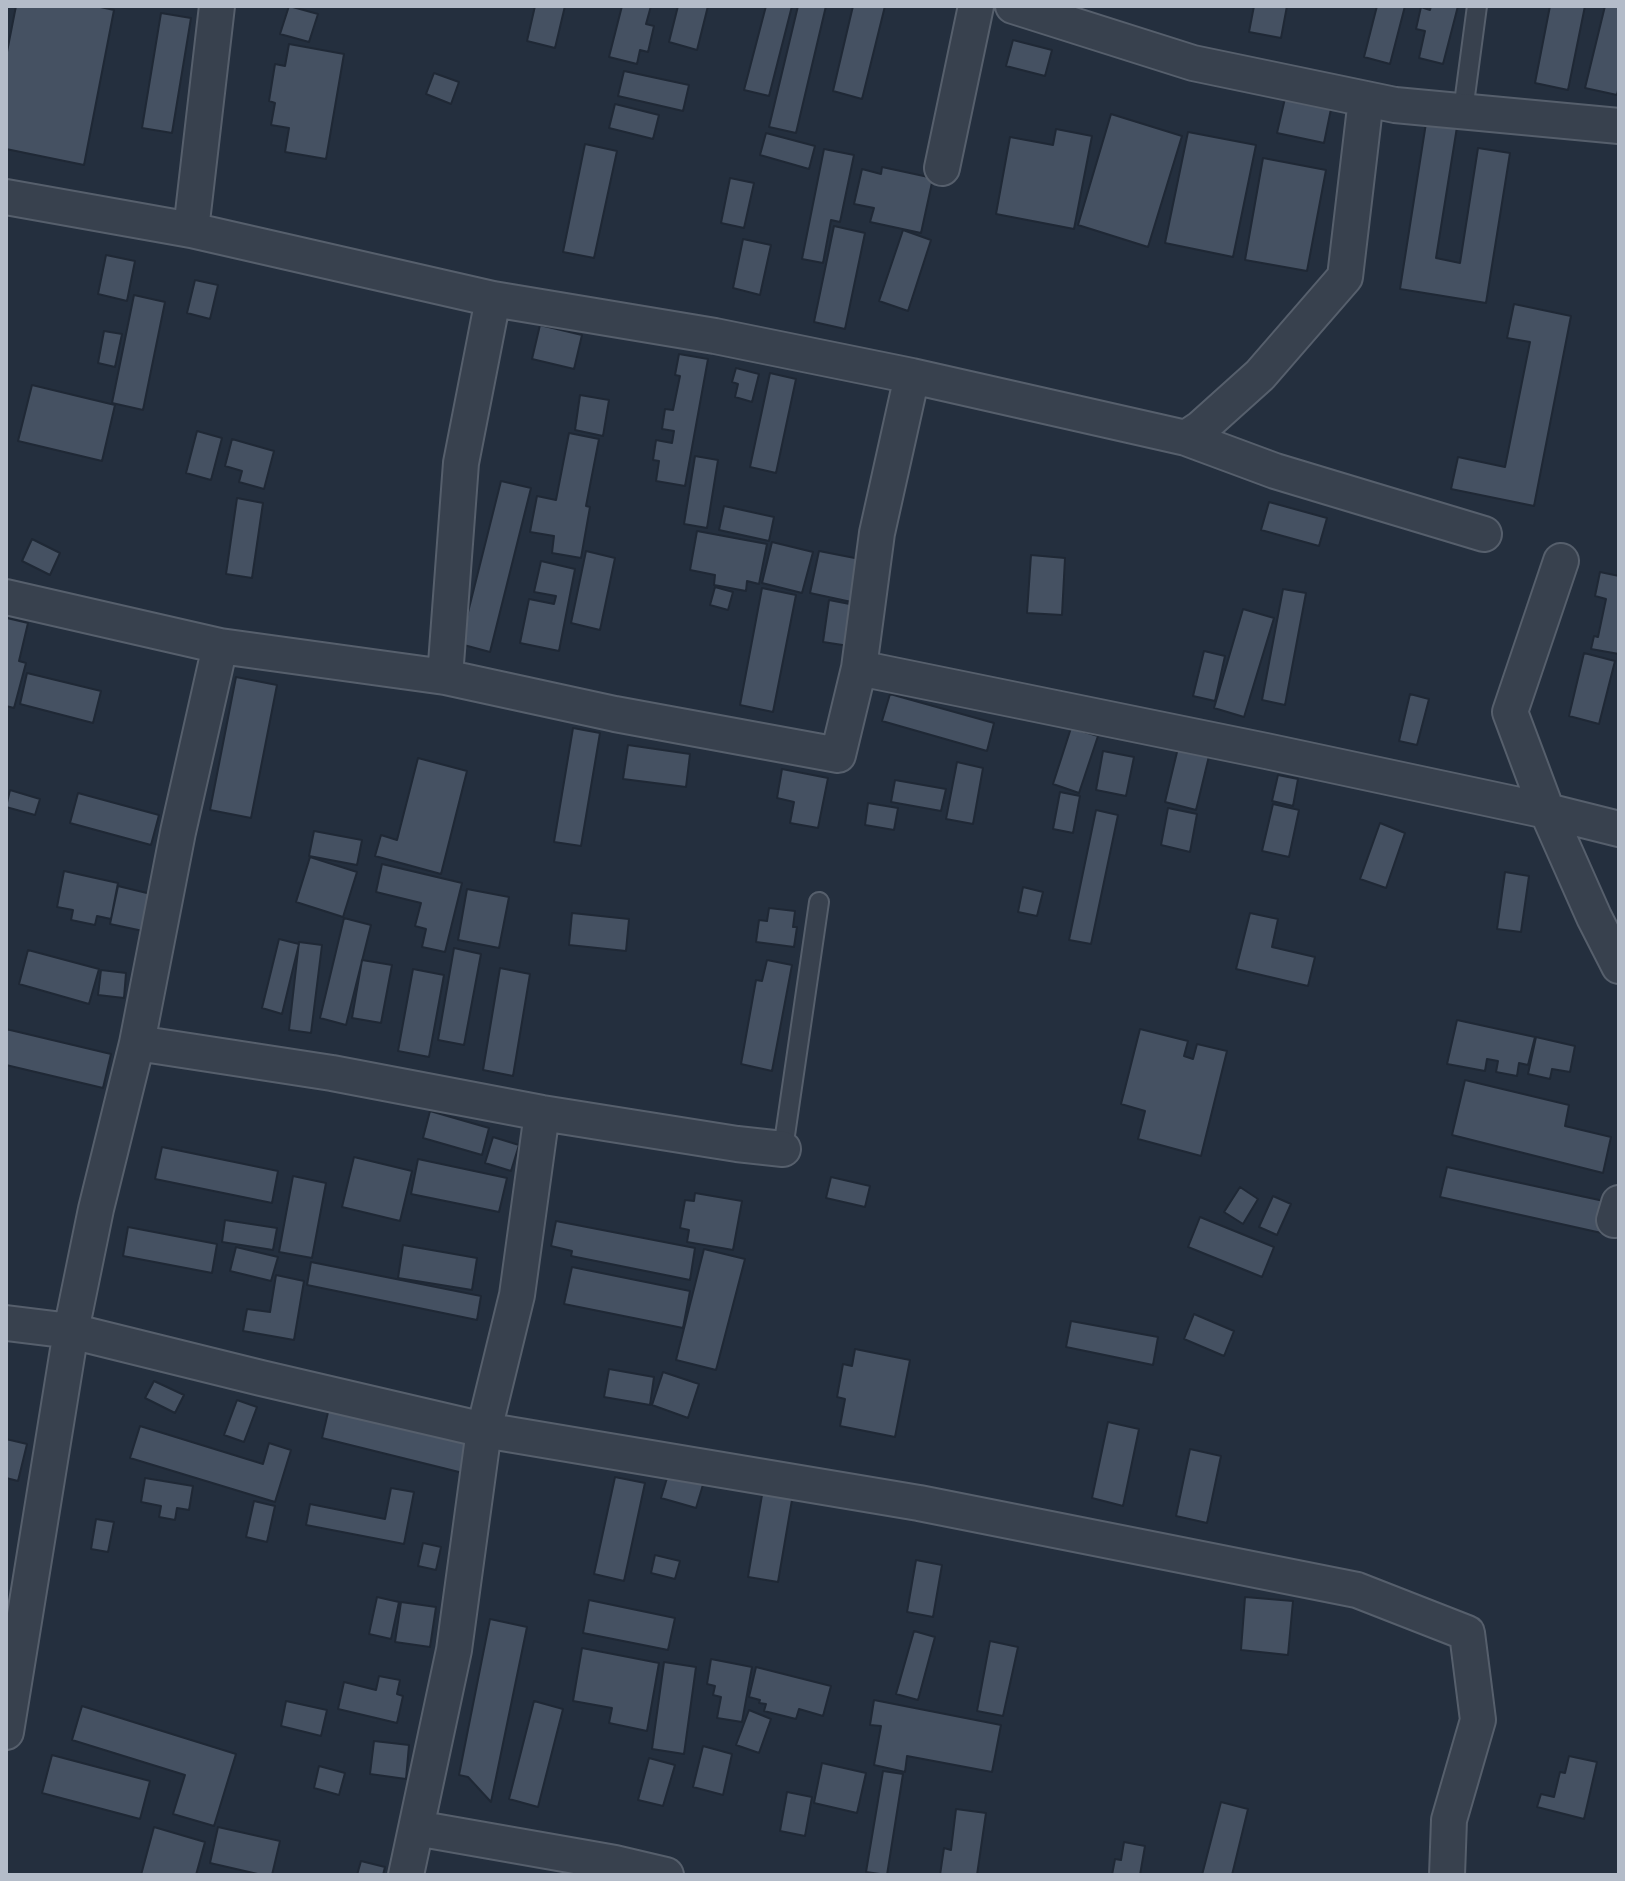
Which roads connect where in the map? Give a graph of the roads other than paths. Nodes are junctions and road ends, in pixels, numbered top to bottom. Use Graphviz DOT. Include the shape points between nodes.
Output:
graph roads {
  1 [pos="217,6"];
  2 [pos="976,6"];
  3 [pos="1013,6"];
  4 [pos="1477,6"];
  5 [pos="1366,99"];
  6 [pos="1463,111"];
  7 [pos="1619,126"];
  8 [pos="942,168"];
  9 [pos="6,197"];
  10 [pos="191,230"];
  11 [pos="493,299"];
  12 [pos="912,376"];
  13 [pos="1186,438"];
  14 [pos="1484,534"];
  15 [pos="1561,561"];
  16 [pos="6,597"];
  17 [pos="220,646"];
  18 [pos="859,668"];
  19 [pos="445,677"];
  20 [pos="1547,811"];
  21 [pos="1619,829"];
  22 [pos="819,902"];
  23 [pos="1619,966"];
  24 [pos="137,1043"];
  25 [pos="542,1113"];
  26 [pos="783,1149"];
  27 [pos="6,1323"];
  28 [pos="71,1331"];
  29 [pos="484,1430"];
  30 [pos="6,1732"];
  31 [pos="416,1828"];
  32 [pos="406,1875"];
  33 [pos="666,1875"];
  34 [pos="1447,1875"];
  1 -- 10 [label="street"];
  2 -- 8 [label="street"];
  3 -- 5 [label="street" via="1193,63"];
  4 -- 6 [label="lane"];
  5 -- 6 [label="street"];
  5 -- 13 [label="street" via="1345,277 1260,375"];
  6 -- 7 [label="street"];
  9 -- 10 [label="street"];
  10 -- 11 [label="street"];
  11 -- 12 [label="street"];
  11 -- 19 [label="street" via="461,463"];
  12 -- 13 [label="street"];
  12 -- 18 [label="street" via="877,533"];
  13 -- 14 [label="street" via="1275,471"];
  15 -- 20 [label="street" via="1510,712"];
  16 -- 17 [label="street"];
  17 -- 19 [label="street"];
  17 -- 24 [label="street"];
  18 -- 19 [label="street" via="838,755"];
  18 -- 20 [label="street"];
  20 -- 21 [label="street"];
  20 -- 23 [label="street"];
  22 -- 26 [label="lane"];
  24 -- 25 [label="street"];
  24 -- 28 [label="street"];
  25 -- 26 [label="street"];
  25 -- 29 [label="street" via="517,1295"];
  27 -- 28 [label="street"];
  28 -- 29 [label="street"];
  28 -- 30 [label="street"];
  29 -- 31 [label="street" via="454,1650"];
  29 -- 34 [label="street" via="919,1503 1357,1590 1467,1633 1478,1720 1449,1820"];
  31 -- 32 [label="street"];
  31 -- 33 [label="street"];
}
